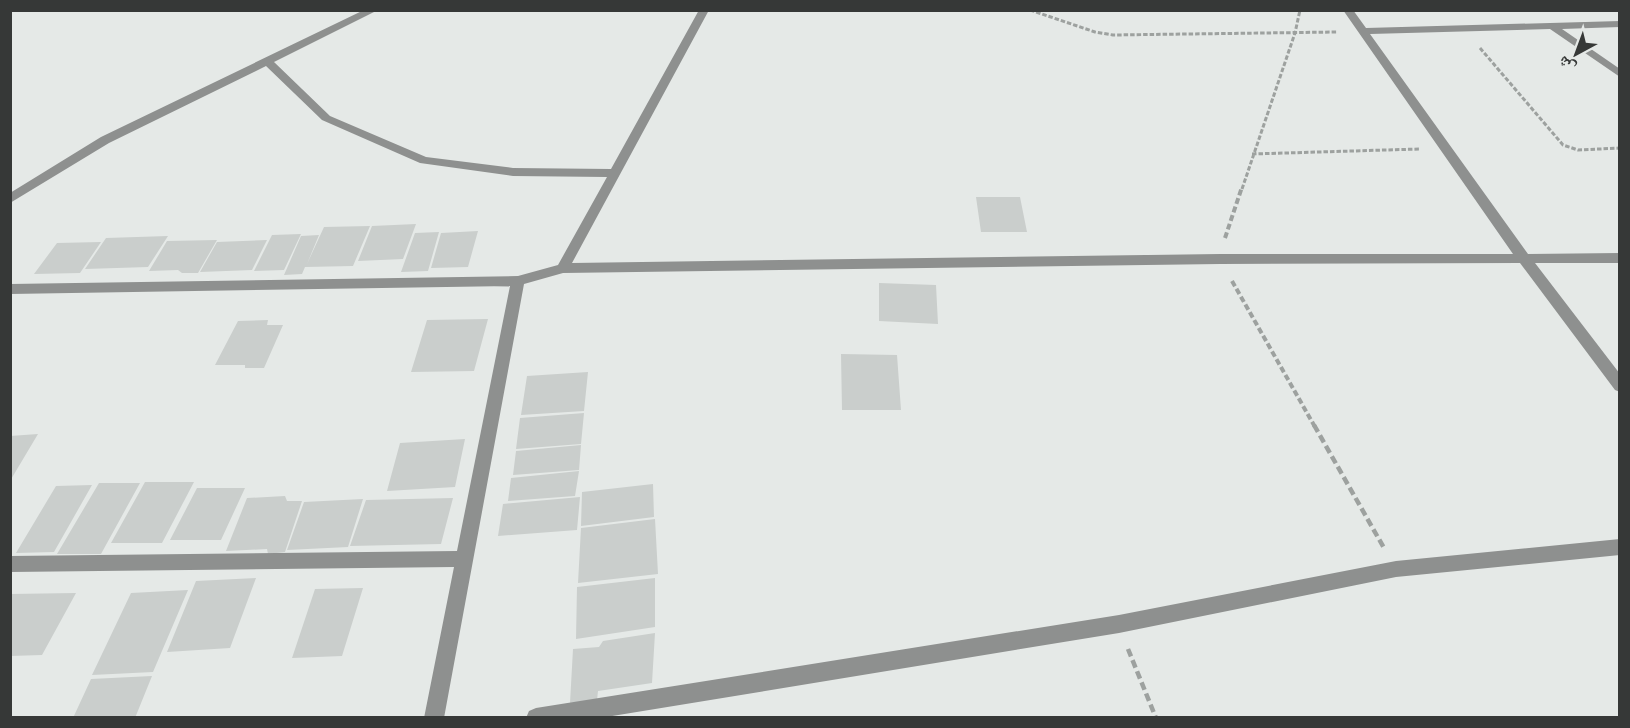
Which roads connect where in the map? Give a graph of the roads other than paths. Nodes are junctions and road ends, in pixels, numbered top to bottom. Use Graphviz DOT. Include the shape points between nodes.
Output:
graph roads {
  1 [pos="373,10"];
  2 [pos="704,10"];
  3 [pos="1348,10"];
  4 [pos="1620,24"];
  5 [pos="1552,26"];
  6 [pos="1362,31"];
  7 [pos="269,63"];
  8 [pos="1620,74"];
  9 [pos="615,173"];
  10 [pos="10,199"];
  11 [pos="1620,258"];
  12 [pos="1525,260"];
  13 [pos="563,268"];
  14 [pos="518,281"];
  15 [pos="10,290"];
  16 [pos="1620,386"];
  17 [pos="1620,546"];
  18 [pos="463,559"];
  19 [pos="10,564"];
  20 [pos="434,717"];
  21 [pos="536,717"];
  1 -- 7 [label="street"];
  2 -- 9 [label="street"];
  3 -- 6 [label="street"];
  4 -- 5 [label="street"];
  5 -- 6 [label="street"];
  5 -- 8 [label="street"];
  6 -- 12 [label="street"];
  7 -- 9 [label="street" via="326,118 424,160 513,172"];
  7 -- 10 [label="street" via="105,140"];
  9 -- 13 [label="street"];
  11 -- 12 [label="street"];
  12 -- 13 [label="street" via="1220,259"];
  12 -- 16 [label="street"];
  13 -- 14 [label="street"];
  14 -- 15 [label="street"];
  14 -- 18 [label="street"];
  17 -- 21 [label="street" via="1396,569 1119,624"];
  18 -- 19 [label="street"];
  18 -- 20 [label="street"];
}
